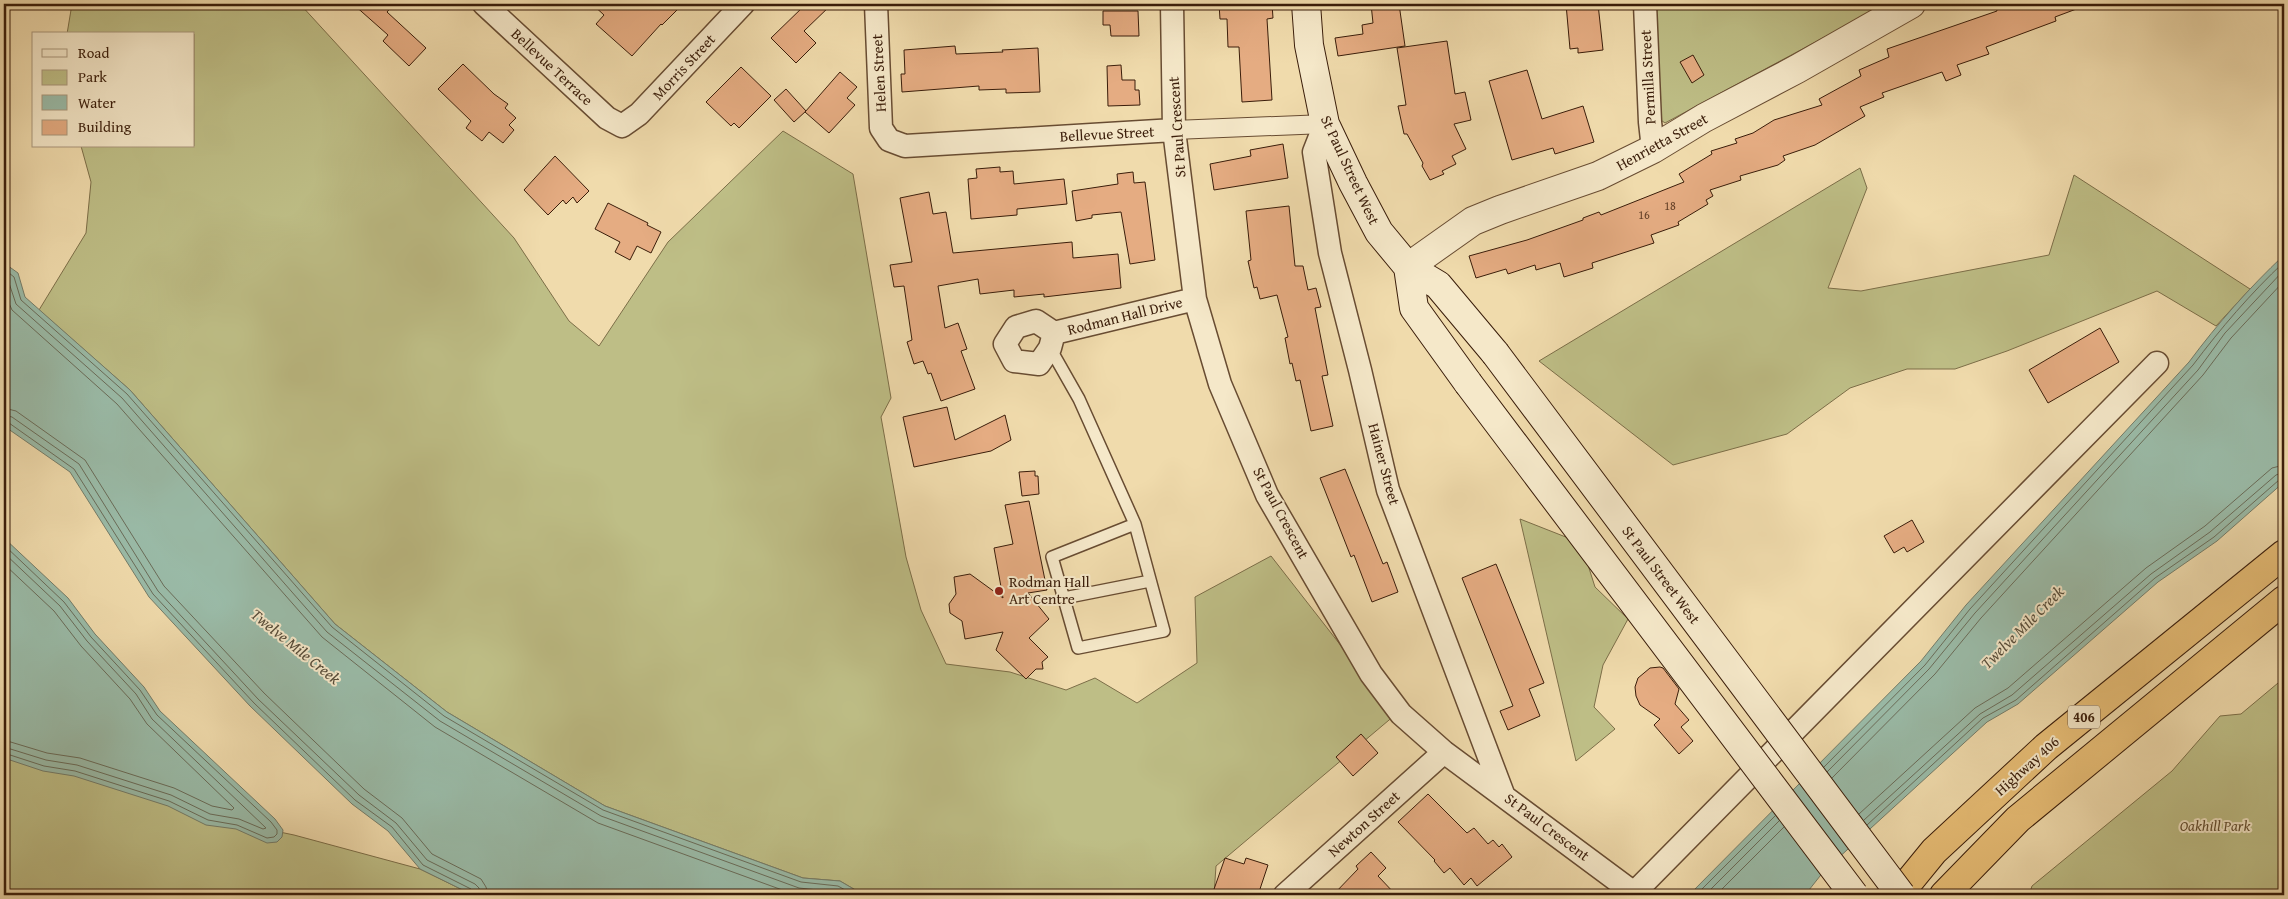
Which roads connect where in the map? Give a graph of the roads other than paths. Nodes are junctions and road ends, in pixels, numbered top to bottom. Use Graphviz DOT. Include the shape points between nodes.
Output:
graph roads {
  1 [pos="484,4"];
  2 [pos="743,4"];
  3 [pos="876,4"];
  4 [pos="1172,4"];
  5 [pos="1306,4"];
  6 [pos="1645,4"];
  7 [pos="1911,4"];
  8 [pos="1325,124"];
  9 [pos="622,126"];
  10 [pos="1174,130"];
  11 [pos="890,140"];
  12 [pos="1653,150"];
  13 [pos="1408,267"];
  14 [pos="1196,299"];
  15 [pos="1052,341"];
  16 [pos="2157,363"];
  17 [pos="1135,524"];
  18 [pos="2284,554"];
  19 [pos="1150,581"];
  20 [pos="1064,598"];
  21 [pos="2284,600"];
  22 [pos="1444,752"];
  23 [pos="1503,794"];
  24 [pos="1285,895"];
  25 [pos="1854,895"];
  26 [pos="1900,895"];
  27 [pos="1944,895"];
  1 -- 9 [label="street, Bellevue Terrace" via="607,118"];
  2 -- 9 [label="street, Morris Street" via="639,114"];
  3 -- 11 [label="street, Helen Street" via="881,128"];
  4 -- 10 [label="street, St Paul Crescent"];
  5 -- 8 [label="main road, St Paul Street West" via="1309,45"];
  6 -- 12 [label="street, Permilla Street"];
  7 -- 12 [label="main road, Henrietta Street" via="1704,118"];
  8 -- 10 [label="street, Bellevue Street"];
  8 -- 13 [label="main road, St Paul Street West" via="1379,232"];
  8 -- 23 [label="street, Hainer Street" via="1314,152 1330,253 1388,490"];
  10 -- 11 [label="street, Bellevue Street" via="905,146"];
  10 -- 14 [label="street, St Paul Crescent"];
  12 -- 13 [label="main road, Henrietta Street" via="1598,176 1473,221"];
  13 -- 25 [label="main road, bridge" via="1414,308"];
  13 -- 26 [label="main road, St Paul Street West, bridge" via="1438,285 1495,353"];
  14 -- 15 [label="street, Rodman Hall Drive"];
  14 -- 22 [label="street, St Paul Crescent" via="1220,384 1267,495 1371,674 1401,714"];
  15 -- 17 [label="lane"];
  16 -- 23 [label="street, St Paul Crescent" via="1634,893"];
  17 -- 19 [label="lane"];
  17 -- 20 [label="lane" via="1052,557"];
  18 -- 26 [label="highway, Highway 406 / 406" via="2046,747 1934,851"];
  19 -- 20 [label="lane"];
  19 -- 20 [label="lane" via="1164,631 1078,648"];
  21 -- 27 [label="highway, 406" via="2018,819"];
  22 -- 23 [label="street, St Paul Crescent"];
  22 -- 24 [label="street, Newton Street"];
}
